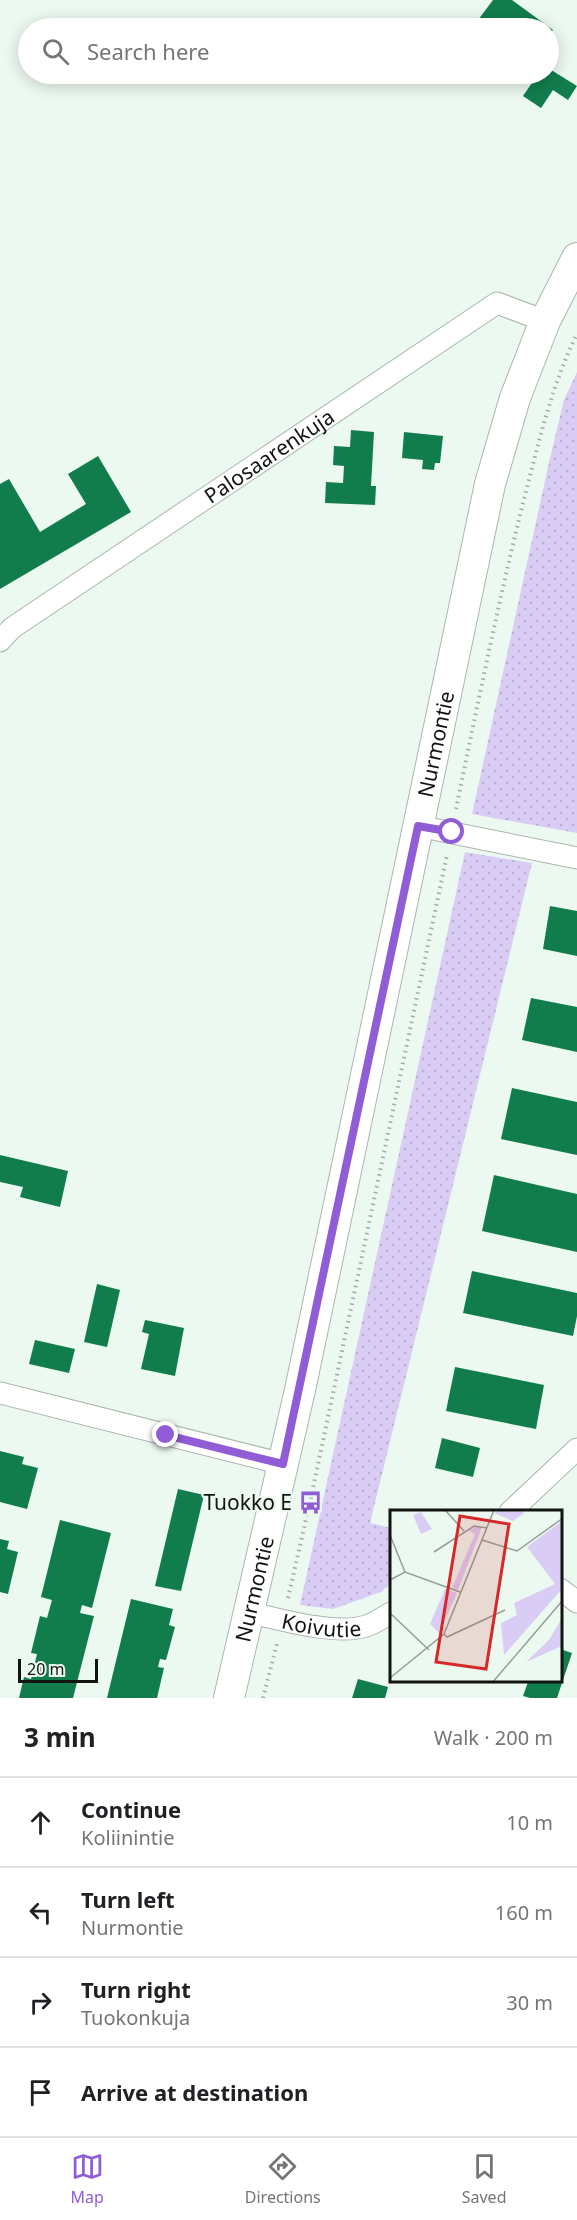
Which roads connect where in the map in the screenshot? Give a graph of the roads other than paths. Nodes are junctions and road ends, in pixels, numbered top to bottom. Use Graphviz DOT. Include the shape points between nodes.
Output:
graph roads {
  1 [pos="577,258"];
  2 [pos="545,321"];
  3 [pos="0,641"];
  4 [pos="418,826"];
  5 [pos="577,858"];
  6 [pos="0,1393"];
  7 [pos="577,1449"];
  8 [pos="283,1464"];
  9 [pos="512,1510"];
  10 [pos="562,1590"];
  11 [pos="577,1602"];
  12 [pos="248,1612"];
  13 [pos="390,1614"];
  14 [pos="229,1698"];
  1 -- 2 [label="main road, Nurmontie"];
  2 -- 3 [label="street, Palosaarenkuja" via="497,303 12,628"];
  2 -- 4 [label="main road, Nurmontie" via="515,398 490,484"];
  4 -- 5 [label="street"];
  4 -- 8 [label="main road, Nurmontie"];
  6 -- 8 [label="street"];
  7 -- 9 [label="street"];
  8 -- 12 [label="main road, Nurmontie"];
  10 -- 11 [label="street"];
  12 -- 13 [label="street, Koivutie" via="343,1629 366,1626"];
  12 -- 14 [label="main road, Nurmontie"];
}
